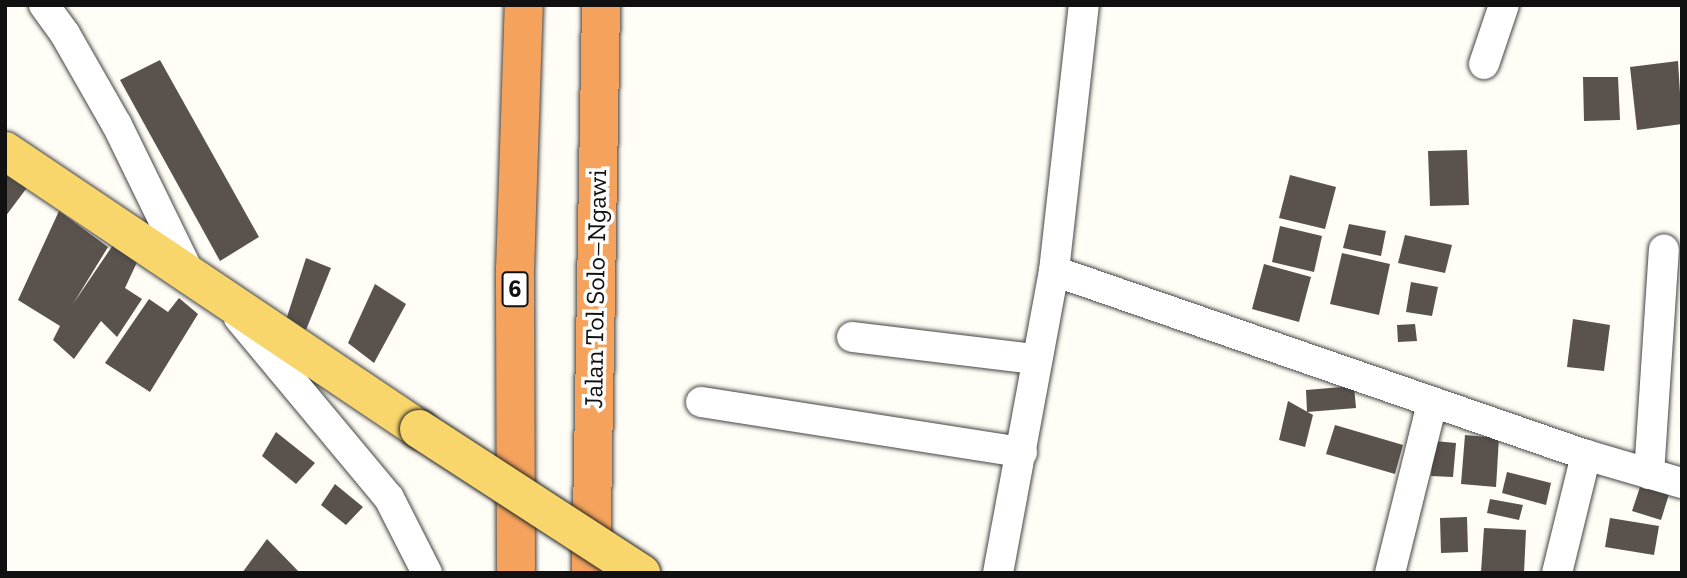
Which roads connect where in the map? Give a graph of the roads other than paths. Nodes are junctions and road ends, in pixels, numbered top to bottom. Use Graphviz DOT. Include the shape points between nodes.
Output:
graph roads {
  1 [pos="44,5"];
  2 [pos="524,5"];
  3 [pos="601,5"];
  4 [pos="1084,5"];
  5 [pos="1504,5"];
  6 [pos="1484,64"];
  7 [pos="5,151"];
  8 [pos="1664,249"];
  9 [pos="1054,271"];
  10 [pos="190,276"];
  11 [pos="227,302"];
  12 [pos="852,337"];
  13 [pos="1035,359"];
  14 [pos="701,402"];
  15 [pos="1432,403"];
  16 [pos="1022,452"];
  17 [pos="1586,455"];
  18 [pos="1649,474"];
  19 [pos="1682,483"];
  20 [pos="427,573"];
  21 [pos="516,573"];
  22 [pos="591,573"];
  23 [pos="641,573"];
  24 [pos="998,573"];
  25 [pos="1390,573"];
  26 [pos="1557,573"];
  1 -- 10 [label="street" via="117,125"];
  2 -- 21 [label="highway, 6" via="515,270"];
  3 -- 22 [label="highway, Jalan Tol Solo–Ngawi"];
  4 -- 9 [label="street"];
  5 -- 6 [label="street"];
  7 -- 10 [label="main road"];
  8 -- 18 [label="street"];
  9 -- 13 [label="street"];
  9 -- 15 [label="street"];
  10 -- 11 [label="main road"];
  11 -- 20 [label="street" via="389,498"];
  11 -- 23 [label="main road, bridge"];
  12 -- 13 [label="street"];
  13 -- 16 [label="street"];
  14 -- 16 [label="street"];
  15 -- 17 [label="street"];
  15 -- 25 [label="street"];
  16 -- 24 [label="street"];
  17 -- 18 [label="street"];
  17 -- 26 [label="street"];
  18 -- 19 [label="street"];
}
